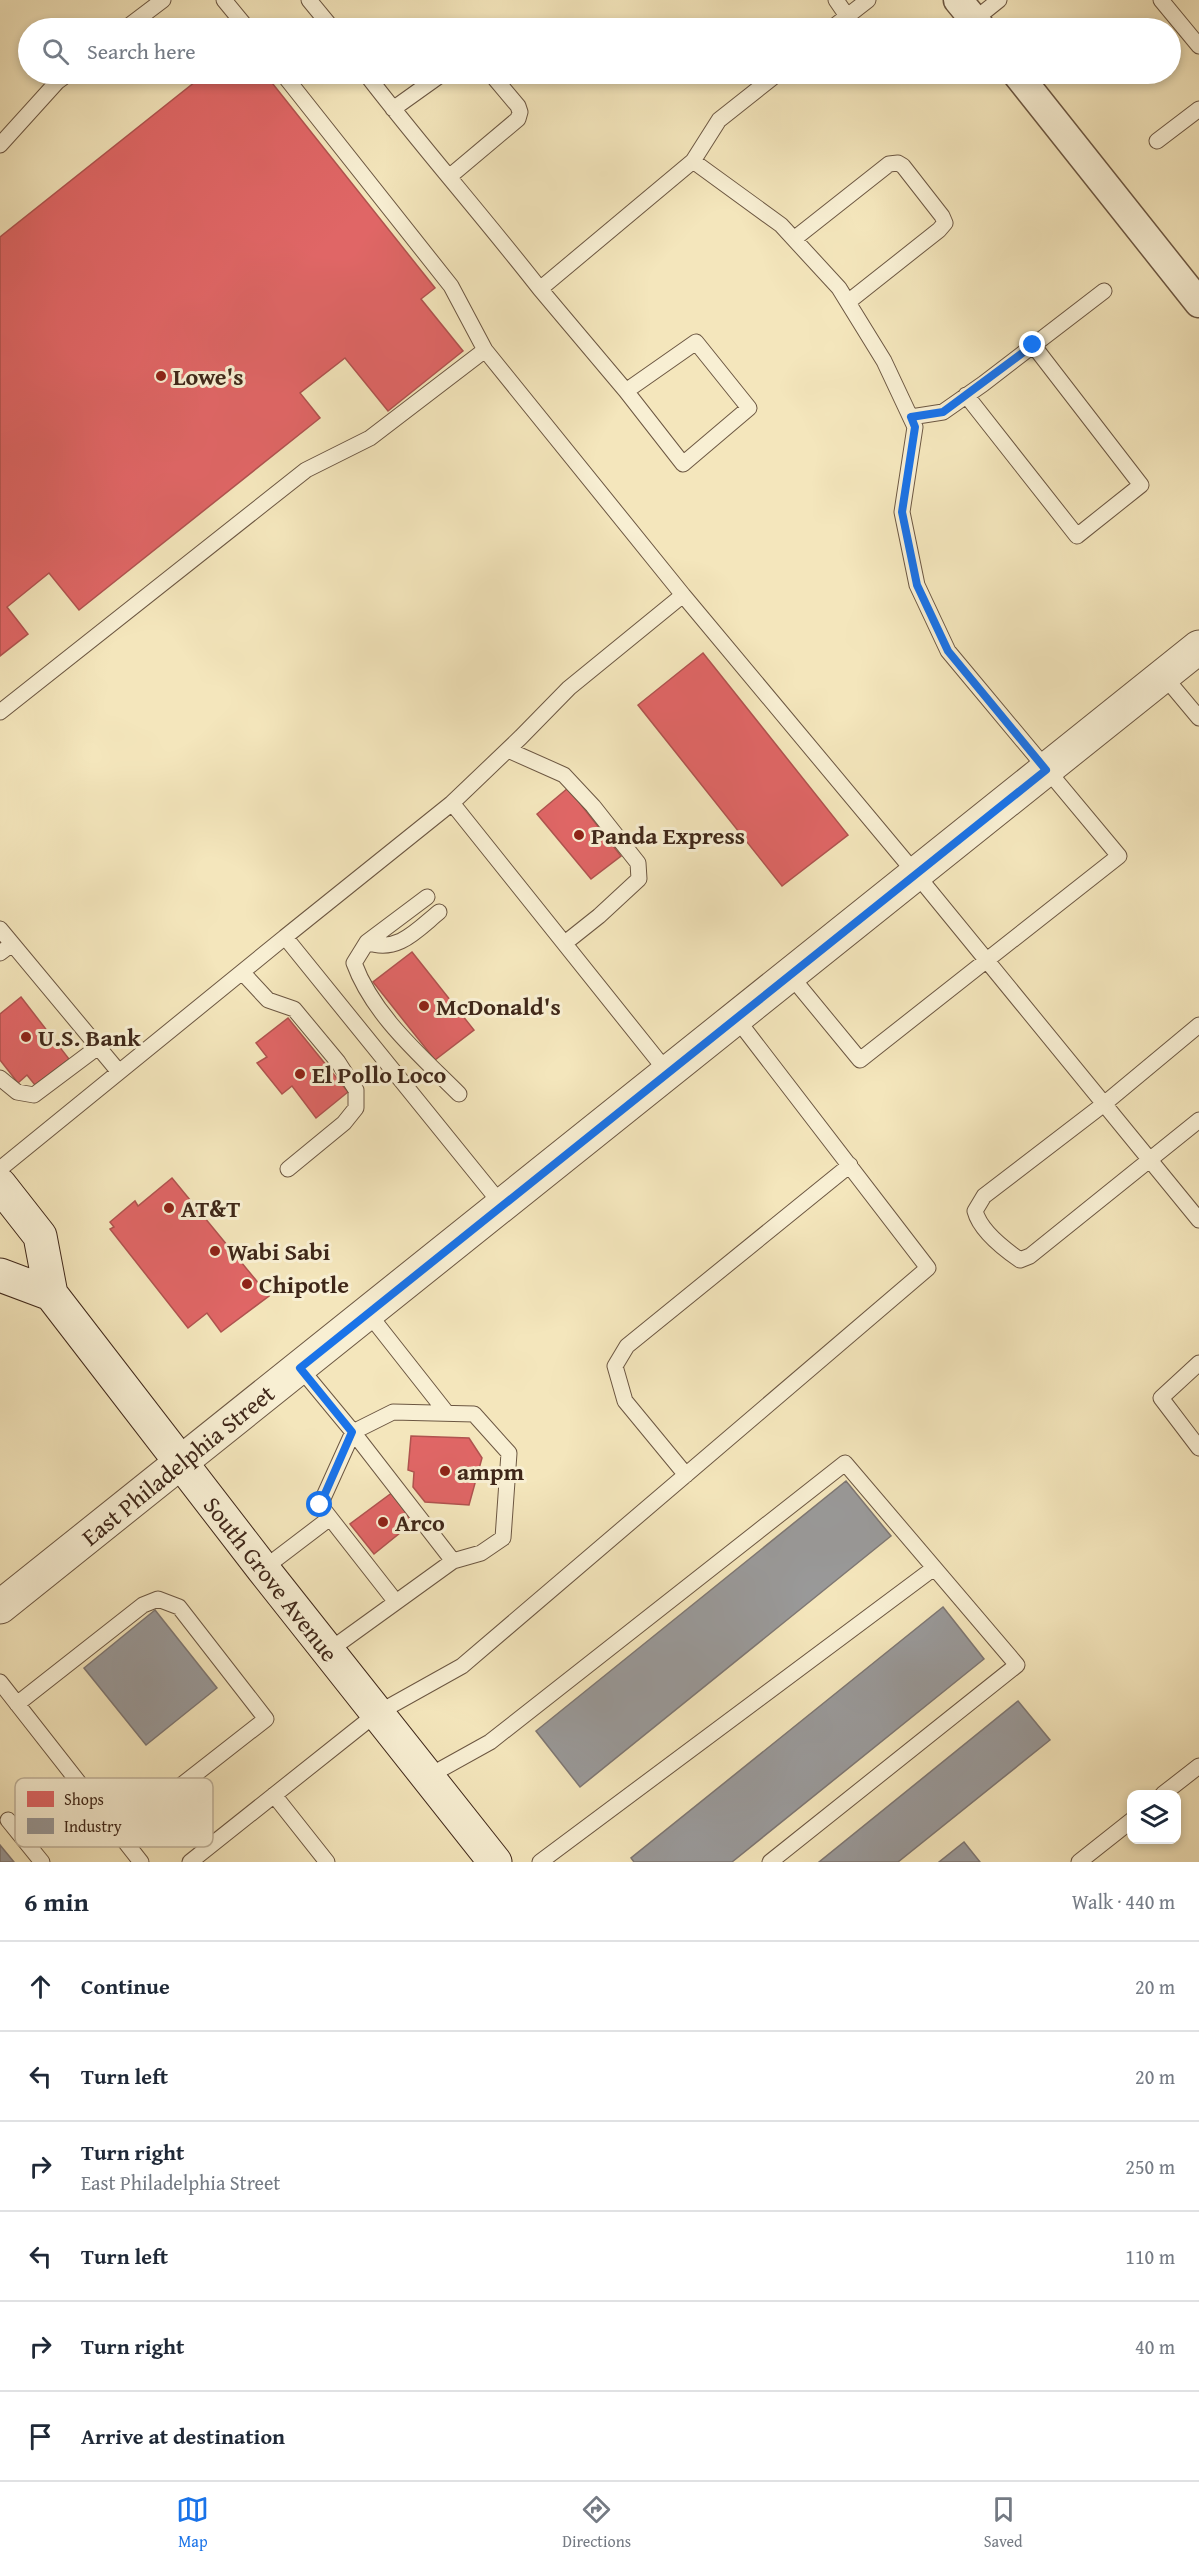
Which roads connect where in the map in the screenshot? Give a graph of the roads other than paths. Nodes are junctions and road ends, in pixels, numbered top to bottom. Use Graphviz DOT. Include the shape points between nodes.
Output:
graph roads {
  1 [pos="163,0"];
  2 [pos="224,0"];
  3 [pos="309,0"];
  4 [pos="836,0"];
  5 [pos="868,0"];
  6 [pos="999,0"];
  7 [pos="1161,0"];
  8 [pos="848,16"];
  9 [pos="971,16"];
  10 [pos="139,18"];
  11 [pos="239,18"];
  12 [pos="324,18"];
  13 [pos="845,18"];
  14 [pos="1176,18"];
  15 [pos="1181,24"];
  16 [pos="1199,46"];
  17 [pos="55,84"];
  18 [pos="291,84"];
  19 [pos="374,84"];
  20 [pos="428,84"];
  21 [pos="499,84"];
  22 [pos="764,84"];
  23 [pos="1025,84"];
  24 [pos="393,109"];
  25 [pos="1199,109"];
  26 [pos="1157,141"];
  27 [pos="0,146"];
  28 [pos="693,161"];
  29 [pos="449,177"];
  30 [pos="794,239"];
  31 [pos="540,289"];
  32 [pos="1104,291"];
  33 [pos="848,302"];
  34 [pos="1199,303"];
  35 [pos="1033,345"];
  36 [pos="485,350"];
  37 [pos="626,391"];
  38 [pos="966,395"];
  39 [pos="911,417"];
  40 [pos="683,595"];
  41 [pos="1199,647"];
  42 [pos="1163,675"];
  43 [pos="0,712"];
  44 [pos="1199,718"];
  45 [pos="508,750"];
  46 [pos="1046,770"];
  47 [pos="452,803"];
  48 [pos="916,874"];
  49 [pos="427,897"];
  50 [pos="439,912"];
  51 [pos="0,929"];
  52 [pos="285,937"];
  53 [pos="367,942"];
  54 [pos="565,944"];
  55 [pos="6,949"];
  56 [pos="986,959"];
  57 [pos="242,972"];
  58 [pos="790,975"];
  59 [pos="736,1018"];
  60 [pos="1199,1025"];
  61 [pos="98,1047"];
  62 [pos="119,1072"];
  63 [pos="668,1072"];
  64 [pos="0,1078"];
  65 [pos="459,1094"];
  66 [pos="1104,1104"];
  67 [pos="1199,1120"];
  68 [pos="1150,1160"];
  69 [pos="850,1166"];
  70 [pos="0,1169"];
  71 [pos="288,1169"];
  72 [pos="0,1185"];
  73 [pos="502,1205"];
  74 [pos="1199,1220"];
  75 [pos="0,1275"];
  76 [pos="51,1294"];
  77 [pos="368,1313"];
  78 [pos="1199,1363"];
  79 [pos="300,1368"];
  80 [pos="446,1412"];
  81 [pos="352,1432"];
  82 [pos="1199,1448"];
  83 [pos="181,1463"];
  84 [pos="686,1475"];
  85 [pos="330,1518"];
  86 [pos="453,1561"];
  87 [pos="934,1568"];
  88 [pos="263,1569"];
  89 [pos="396,1602"];
  90 [pos="0,1607"];
  91 [pos="327,1652"];
  92 [pos="0,1682"];
  93 [pos="17,1704"];
  94 [pos="376,1714"];
  95 [pos="1199,1766"];
  96 [pos="427,1777"];
  97 [pos="75,1778"];
  98 [pos="191,1778"];
  99 [pos="1168,1790"];
  100 [pos="274,1795"];
  101 [pos="8,1820"];
  102 [pos="1127,1823"];
  103 [pos="15,1829"];
  104 [pos="213,1844"];
  105 [pos="30,1847"];
  106 [pos="129,1847"];
  107 [pos="209,1847"];
  108 [pos="42,1862"];
  109 [pos="141,1862"];
  110 [pos="190,1862"];
  111 [pos="327,1862"];
  112 [pos="495,1862"];
  113 [pos="540,1862"];
  114 [pos="770,1862"];
  115 [pos="1079,1862"];
  1 -- 10 [label="lane"];
  2 -- 11 [label="lane"];
  3 -- 12 [label="lane"];
  4 -- 8 [label="lane"];
  5 -- 8 [label="lane"];
  6 -- 9 [label="lane"];
  7 -- 14 [label="lane"];
  8 -- 13 [label="lane"];
  15 -- 16 [label="lane"];
  17 -- 27 [label="lane"];
  18 -- 36 [label="lane" via="451,286"];
  19 -- 24 [label="lane"];
  20 -- 24 [label="lane"];
  21 -- 29 [label="lane" via="518,106 518,119"];
  22 -- 28 [label="lane" via="719,120"];
  23 -- 34 [label="street"];
  24 -- 29 [label="lane"];
  25 -- 26 [label="lane"];
  28 -- 30 [label="lane" via="781,225"];
  28 -- 31 [label="lane"];
  29 -- 31 [label="lane"];
  30 -- 33 [label="lane"];
  30 -- 33 [label="lane" via="889,164 903,166 945,223"];
  31 -- 37 [label="lane"];
  32 -- 35 [label="lane"];
  33 -- 39 [label="lane" via="884,361"];
  35 -- 38 [label="lane"];
  35 -- 38 [label="lane" via="1141,485 1077,536"];
  36 -- 40 [label="lane"];
  36 -- 43 [label="lane" via="370,438 306,470"];
  37 -- 37 [label="lane" via="696,342 749,408 683,464"];
  38 -- 39 [label="lane" via="943,412"];
  39 -- 46 [label="lane" via="915,427 902,512 917,585 948,651"];
  40 -- 45 [label="lane" via="569,688"];
  40 -- 48 [label="lane"];
  41 -- 42 [label="street, East Philadelphia Street"];
  42 -- 44 [label="lane"];
  42 -- 46 [label="street, East Philadelphia Street"];
  45 -- 47 [label="lane"];
  45 -- 54 [label="lane" via="564,776 638,862 639,879"];
  46 -- 48 [label="street, East Philadelphia Street"];
  46 -- 56 [label="lane" via="1119,856"];
  47 -- 52 [label="lane"];
  47 -- 54 [label="lane"];
  48 -- 56 [label="lane"];
  48 -- 58 [label="street, East Philadelphia Street"];
  49 -- 53 [label="lane"];
  50 -- 53 [label="lane" via="407,939 390,946"];
  51 -- 55 [label="lane"];
  52 -- 57 [label="lane"];
  52 -- 73 [label="lane"];
  53 -- 65 [label="lane" via="354,963 360,982 387,1019"];
  54 -- 63 [label="lane"];
  55 -- 61 [label="lane"];
  56 -- 58 [label="lane" via="860,1060"];
  56 -- 66 [label="lane"];
  57 -- 62 [label="lane"];
  57 -- 71 [label="lane" via="268,1000 294,1009 356,1090 356,1108 344,1123"];
  58 -- 59 [label="street, East Philadelphia Street"];
  59 -- 63 [label="street, East Philadelphia Street"];
  59 -- 69 [label="lane"];
  60 -- 66 [label="lane"];
  61 -- 62 [label="lane"];
  61 -- 64 [label="lane" via="34,1095 17,1092"];
  62 -- 70 [label="lane"];
  63 -- 73 [label="street, East Philadelphia Street"];
  66 -- 68 [label="lane"];
  66 -- 68 [label="lane" via="984,1196 975,1211 977,1218 1005,1250 1020,1260"];
  67 -- 68 [label="lane"];
  68 -- 74 [label="lane"];
  69 -- 84 [label="lane" via="627,1346 615,1366 625,1401"];
  69 -- 84 [label="lane" via="928,1268"];
  72 -- 76 [label="street, South Grove Avenue" via="40,1236"];
  73 -- 77 [label="street, East Philadelphia Street"];
  75 -- 76 [label="street"];
  76 -- 83 [label="street, South Grove Avenue"];
  77 -- 79 [label="street, East Philadelphia Street"];
  77 -- 80 [label="lane"];
  78 -- 82 [label="lane" via="1161,1398"];
  79 -- 81 [label="lane"];
  79 -- 83 [label="street, East Philadelphia Street"];
  80 -- 81 [label="lane" via="393,1412"];
  80 -- 86 [label="lane" via="474,1414 509,1453 503,1538 481,1553"];
  81 -- 85 [label="lane" via="320,1505"];
  81 -- 86 [label="lane"];
  83 -- 88 [label="street, South Grove Avenue"];
  83 -- 90 [label="street, East Philadelphia Street"];
  84 -- 94 [label="lane" via="462,1666"];
  85 -- 88 [label="lane"];
  85 -- 89 [label="lane"];
  86 -- 89 [label="lane"];
  87 -- 96 [label="lane" via="845,1462 490,1742"];
  87 -- 113 [label="lane"];
  87 -- 114 [label="lane" via="1017,1665"];
  88 -- 91 [label="street, South Grove Avenue"];
  89 -- 91 [label="lane"];
  91 -- 94 [label="street, South Grove Avenue"];
  92 -- 93 [label="lane"];
  93 -- 97 [label="lane"];
  93 -- 98 [label="lane" via="143,1605 158,1599 179,1607 266,1719"];
  94 -- 96 [label="street, South Grove Avenue"];
  94 -- 100 [label="lane"];
  95 -- 99 [label="lane"];
  96 -- 112 [label="street, South Grove Avenue"];
  100 -- 104 [label="lane"];
  100 -- 111 [label="lane"];
  101 -- 103 [label="lane"];
  102 -- 115 [label="lane"];
  105 -- 108 [label="lane"];
  106 -- 109 [label="lane"];
  107 -- 110 [label="lane"];
}
